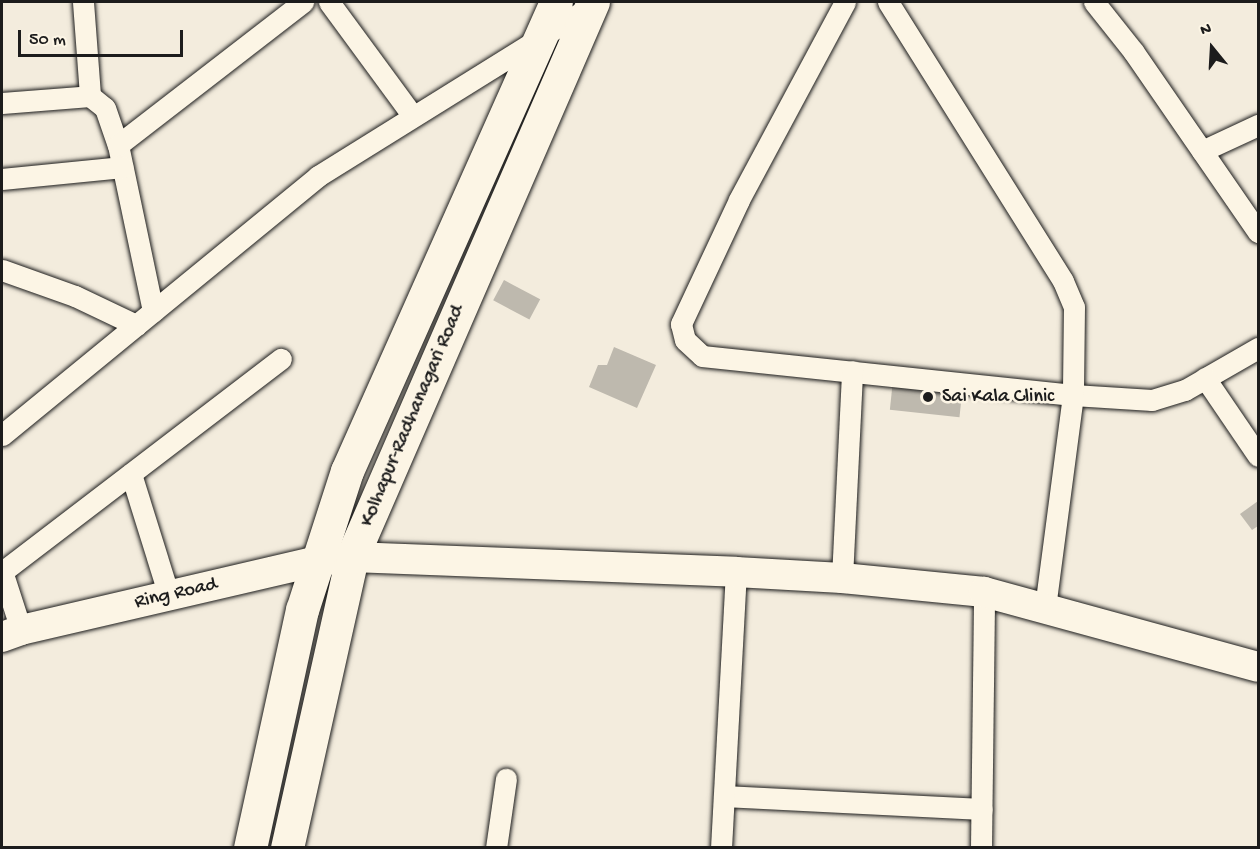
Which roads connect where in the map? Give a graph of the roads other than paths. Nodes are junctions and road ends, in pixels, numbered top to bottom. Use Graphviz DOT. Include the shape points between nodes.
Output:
graph roads {
  1 [pos="83,2"];
  2 [pos="303,2"];
  3 [pos="329,2"];
  4 [pos="556,2"];
  5 [pos="845,2"];
  6 [pos="888,2"];
  7 [pos="1094,2"];
  8 [pos="592,3"];
  9 [pos="542,36"];
  10 [pos="90,96"];
  11 [pos="2,103"];
  12 [pos="412,115"];
  13 [pos="1258,125"];
  14 [pos="118,145"];
  15 [pos="1202,151"];
  16 [pos="122,167"];
  17 [pos="2,179"];
  18 [pos="1258,232"];
  19 [pos="2,270"];
  20 [pos="153,310"];
  21 [pos="136,325"];
  22 [pos="1258,348"];
  23 [pos="281,359"];
  24 [pos="852,371"];
  25 [pos="1206,378"];
  26 [pos="1073,395"];
  27 [pos="2,435"];
  28 [pos="1258,456"];
  29 [pos="131,474"];
  30 [pos="352,556"];
  31 [pos="318,561"];
  32 [pos="2,572"];
  33 [pos="736,572"];
  34 [pos="842,578"];
  35 [pos="984,592"];
  36 [pos="169,596"];
  37 [pos="1045,609"];
  38 [pos="11,634"];
  39 [pos="1258,667"];
  40 [pos="506,779"];
  41 [pos="724,796"];
  42 [pos="982,809"];
  43 [pos="250,848"];
  44 [pos="287,848"];
  45 [pos="496,848"];
  46 [pos="721,848"];
  47 [pos="981,848"];
  1 -- 10 [label="street"];
  2 -- 14 [label="street"];
  3 -- 12 [label="street"];
  4 -- 9 [label="main road, Kolhapur-Radhanagari Road"];
  5 -- 24 [label="street" via="739,200 681,324 685,340 702,356"];
  6 -- 26 [label="street" via="1063,281 1074,307"];
  7 -- 15 [label="street"];
  8 -- 9 [label="street"];
  8 -- 30 [label="main road, Kolhapur-Radhanagari Road"];
  9 -- 12 [label="street"];
  9 -- 31 [label="main road, Kolhapur-Radhanagari Road" via="347,471"];
  10 -- 11 [label="street"];
  10 -- 14 [label="street" via="105,108"];
  12 -- 20 [label="street" via="318,176"];
  13 -- 15 [label="street"];
  14 -- 16 [label="street"];
  15 -- 18 [label="street"];
  16 -- 17 [label="street"];
  16 -- 20 [label="street"];
  19 -- 21 [label="street" via="75,296"];
  20 -- 21 [label="street"];
  21 -- 27 [label="street"];
  22 -- 25 [label="street"];
  23 -- 29 [label="street"];
  24 -- 26 [label="street"];
  24 -- 34 [label="street"];
  25 -- 26 [label="street" via="1185,390 1152,400"];
  25 -- 28 [label="street"];
  26 -- 37 [label="street"];
  29 -- 32 [label="street"];
  29 -- 36 [label="street"];
  30 -- 31 [label="main road, Ring Road"];
  30 -- 33 [label="main road, Ring Road"];
  30 -- 44 [label="main road, Kolhapur-Radhanagari Road"];
  31 -- 36 [label="main road, Ring Road"];
  31 -- 43 [label="main road, Kolhapur-Radhanagari Road" via="302,610"];
  32 -- 38 [label="street"];
  33 -- 34 [label="main road, Ring Road"];
  33 -- 41 [label="street"];
  34 -- 35 [label="main road, Ring Road"];
  35 -- 37 [label="main road, Ring Road"];
  35 -- 42 [label="street"];
  36 -- 38 [label="main road, Ring Road"];
  37 -- 39 [label="main road, Ring Road"];
  40 -- 45 [label="street"];
  41 -- 42 [label="street"];
  41 -- 46 [label="street"];
  42 -- 47 [label="street"];
}
